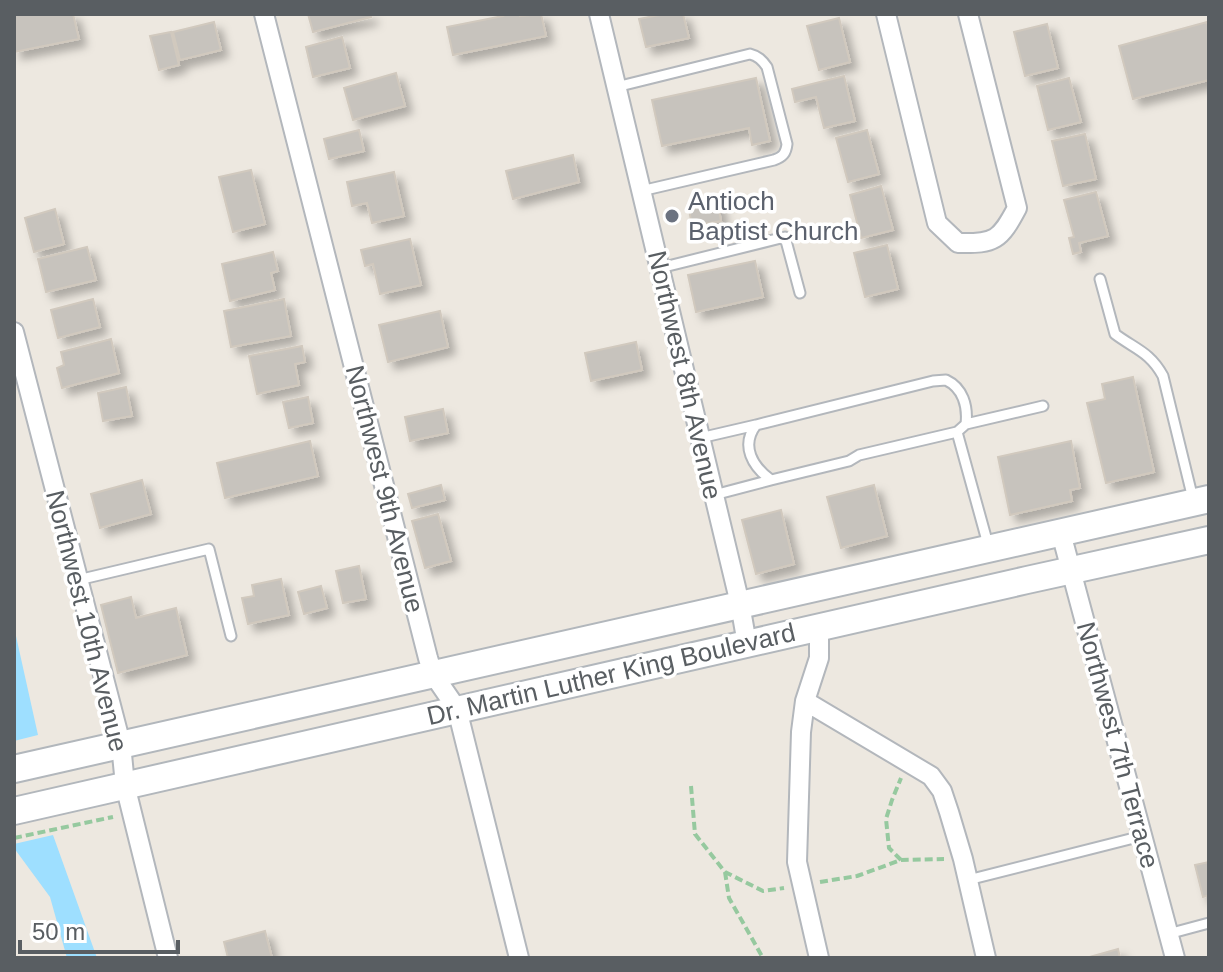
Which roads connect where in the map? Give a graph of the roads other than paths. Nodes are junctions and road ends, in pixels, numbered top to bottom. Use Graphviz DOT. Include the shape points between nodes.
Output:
graph roads {
  1 [pos="264,14"];
  2 [pos="599,14"];
  3 [pos="886,14"];
  4 [pos="968,14"];
  5 [pos="616,87"];
  6 [pos="641,191"];
  7 [pos="660,268"];
  8 [pos="1100,279"];
  9 [pos="800,293"];
  10 [pos="14,332"];
  11 [pos="1043,406"];
  12 [pos="966,424"];
  13 [pos="756,425"];
  14 [pos="957,432"];
  15 [pos="700,438"];
  16 [pos="771,480"];
  17 [pos="714,495"];
  18 [pos="1202,500"];
  19 [pos="1061,533"];
  20 [pos="1209,540"];
  21 [pos="990,549"];
  22 [pos="1071,570"];
  23 [pos="78,580"];
  24 [pos="740,604"];
  25 [pos="819,627"];
  26 [pos="231,636"];
  27 [pos="747,644"];
  28 [pos="433,674"];
  29 [pos="805,701"];
  30 [pos="457,709"];
  31 [pos="121,744"];
  32 [pos="14,769"];
  33 [pos="125,785"];
  34 [pos="14,811"];
  35 [pos="1142,836"];
  36 [pos="968,880"];
  37 [pos="1209,923"];
  38 [pos="1168,934"];
  39 [pos="168,958"];
  40 [pos="519,958"];
  41 [pos="819,958"];
  42 [pos="986,958"];
  43 [pos="1175,958"];
  1 -- 28 [label="street, Northwest 9th Avenue"];
  2 -- 5 [label="street, Northwest 8th Avenue"];
  3 -- 4 [label="street" via="937,223 958,243 984,244 1006,230 1017,208"];
  5 -- 6 [label="street, Northwest 8th Avenue"];
  5 -- 6 [label="lane" via="756,55 767,67 787,144 774,160"];
  6 -- 7 [label="street, Northwest 8th Avenue"];
  7 -- 9 [label="lane" via="785,237"];
  7 -- 15 [label="street, Northwest 8th Avenue"];
  8 -- 18 [label="lane" via="1115,334 1148,355 1163,376"];
  10 -- 23 [label="street, Northwest 10th Avenue"];
  11 -- 12 [label="lane"];
  12 -- 13 [label="lane" via="960,391 941,380"];
  12 -- 14 [label="lane"];
  13 -- 15 [label="lane"];
  13 -- 16 [label="lane" via="749,453 755,467"];
  14 -- 16 [label="lane"];
  14 -- 21 [label="lane"];
  15 -- 17 [label="street, Northwest 8th Avenue"];
  16 -- 17 [label="lane"];
  17 -- 24 [label="street, Northwest 8th Avenue"];
  18 -- 19 [label="main road, Dr. Martin Luther King Boulevard"];
  19 -- 21 [label="main road, Dr. Martin Luther King Boulevard"];
  19 -- 22 [label="street, Northwest 7th Terrace"];
  20 -- 22 [label="main road, Dr. Martin Luther King Boulevard"];
  21 -- 24 [label="main road, Dr. Martin Luther King Boulevard"];
  22 -- 25 [label="main road, Dr. Martin Luther King Boulevard"];
  22 -- 35 [label="street, Northwest 7th Terrace"];
  23 -- 26 [label="lane" via="209,549"];
  23 -- 31 [label="street, Northwest 10th Avenue"];
  24 -- 27 [label="street, Northwest 8th Avenue"];
  24 -- 28 [label="main road, Dr. Martin Luther King Boulevard"];
  25 -- 27 [label="main road, Dr. Martin Luther King Boulevard"];
  25 -- 29 [label="street" via="819,658"];
  27 -- 30 [label="main road, Dr. Martin Luther King Boulevard"];
  28 -- 30 [label="street, Northwest 9th Avenue"];
  28 -- 31 [label="main road, Dr. Martin Luther King Boulevard"];
  29 -- 36 [label="street" via="931,776 942,791"];
  29 -- 41 [label="street" via="797,862"];
  30 -- 33 [label="main road, Dr. Martin Luther King Boulevard"];
  30 -- 40 [label="street, Northwest 9th Avenue"];
  31 -- 32 [label="main road, Dr. Martin Luther King Boulevard"];
  31 -- 33 [label="street, Northwest 10th Avenue"];
  33 -- 34 [label="main road, Dr. Martin Luther King Boulevard"];
  33 -- 39 [label="street, Northwest 10th Avenue"];
  35 -- 36 [label="lane"];
  35 -- 38 [label="street, Northwest 7th Terrace"];
  36 -- 42 [label="street"];
  37 -- 38 [label="lane"];
  38 -- 43 [label="street, Northwest 7th Terrace"];
}
